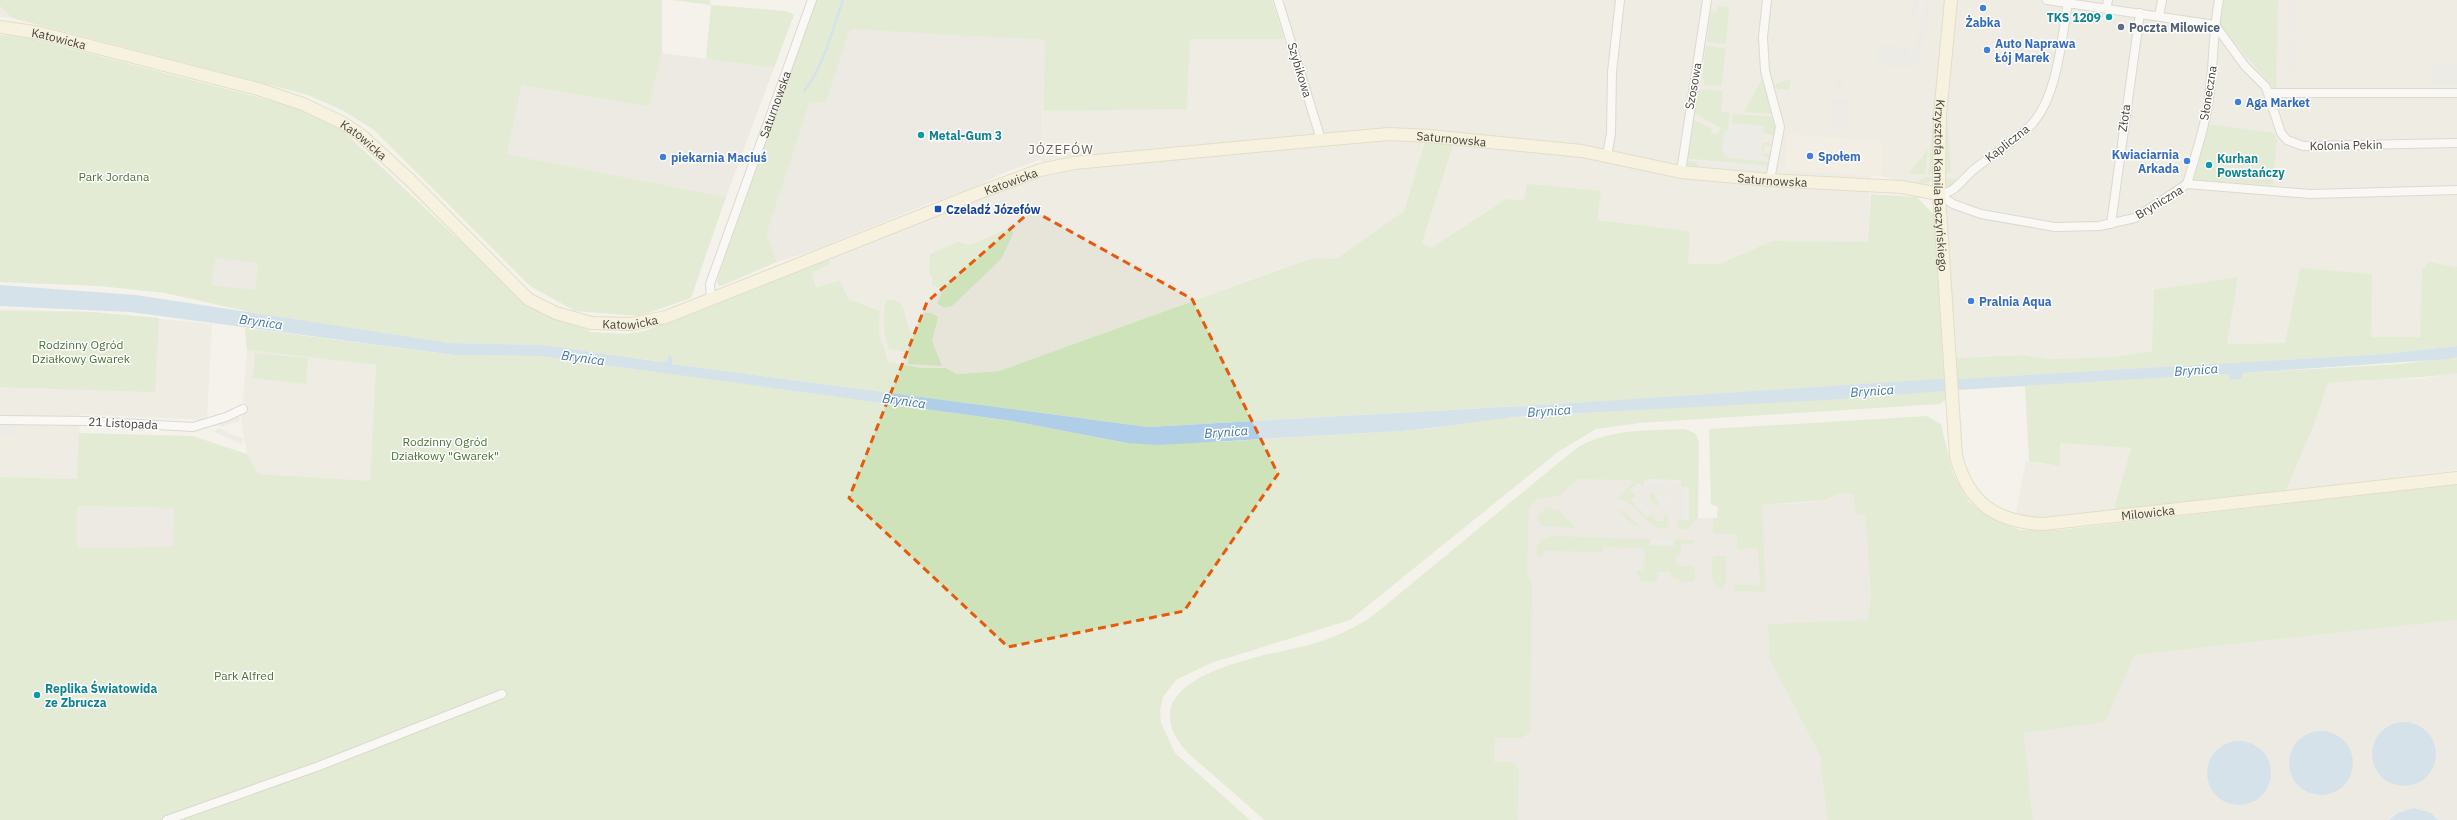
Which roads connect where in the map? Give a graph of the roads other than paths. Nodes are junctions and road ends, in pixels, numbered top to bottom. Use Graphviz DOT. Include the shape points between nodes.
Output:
graph roads {
  1 [pos="812,0"];
  2 [pos="1278,0"];
  3 [pos="1620,0"];
  4 [pos="1707,0"];
  5 [pos="1768,0"];
  6 [pos="1951,0"];
  7 [pos="2047,0"];
  8 [pos="2162,0"];
  9 [pos="2219,0"];
  10 [pos="2068,3"];
  11 [pos="2107,4"];
  12 [pos="2140,13"];
  13 [pos="2159,16"];
  14 [pos="2215,25"];
  15 [pos="0,27"];
  16 [pos="2269,93"];
  17 [pos="2457,93"];
  18 [pos="1319,140"];
  19 [pos="2457,143"];
  20 [pos="1607,155"];
  21 [pos="1681,172"];
  22 [pos="1770,180"];
  23 [pos="2187,184"];
  24 [pos="2457,190"];
  25 [pos="1939,194"];
  26 [pos="2111,224"];
  27 [pos="711,299"];
  28 [pos="1951,372"];
  29 [pos="243,409"];
  30 [pos="0,420"];
  31 [pos="2457,478"];
  32 [pos="502,694"];
  33 [pos="167,820"];
  1 -- 27 [label="street, Saturnowska" via="710,284"];
  2 -- 18 [label="street, Szybikowa"];
  3 -- 20 [label="street" via="1612,72 1611,134"];
  4 -- 21 [label="street, Szosowa"];
  5 -- 22 [label="street" via="1763,37 1764,71 1780,127"];
  6 -- 25 [label="street, Krzysztofa Kamila Baczyńskiego" via="1940,115"];
  7 -- 10 [label="street"];
  8 -- 13 [label="street"];
  9 -- 14 [label="street, Słoneczna"];
  10 -- 11 [label="street"];
  10 -- 25 [label="street, Kapliczna" via="2051,90 2042,110 2024,132 1973,170 1955,190"];
  11 -- 12 [label="street"];
  12 -- 13 [label="street"];
  12 -- 26 [label="street, Złota"];
  13 -- 14 [label="street"];
  14 -- 16 [label="street, Kolonia Pekin" via="2244,66 2260,80"];
  14 -- 23 [label="street, Słoneczna" via="2207,108"];
  15 -- 27 [label="street, Katowicka" via="40,32 258,89 323,112 361,135 515,288 528,299 556,313 591,323 632,324 666,317"];
  16 -- 17 [label="street"];
  16 -- 19 [label="street, Kolonia Pekin" via="2281,133 2287,140 2302,146"];
  18 -- 20 [label="street, Saturnowska" via="1389,134 1446,136"];
  18 -- 27 [label="street, Katowicka" via="1074,163 1040,170"];
  20 -- 21 [label="street, Saturnowska"];
  21 -- 22 [label="street, Saturnowska"];
  22 -- 25 [label="street, Saturnowska" via="1902,187"];
  23 -- 24 [label="street, Bryniczna" via="2311,194"];
  23 -- 26 [label="street, Bryniczna" via="2135,218"];
  25 -- 26 [label="street, Bryniczna" via="1963,208 2040,225"];
  25 -- 28 [label="street, Krzysztofa Kamila Baczyńskiego"];
  28 -- 31 [label="street, Milowicka" via="1956,456 1966,484 1988,509 2011,520 2044,524 2099,519"];
  29 -- 30 [label="street, 21 Listopada" via="192,427 86,421"];
  32 -- 33 [label="street" via="319,766"];
}
